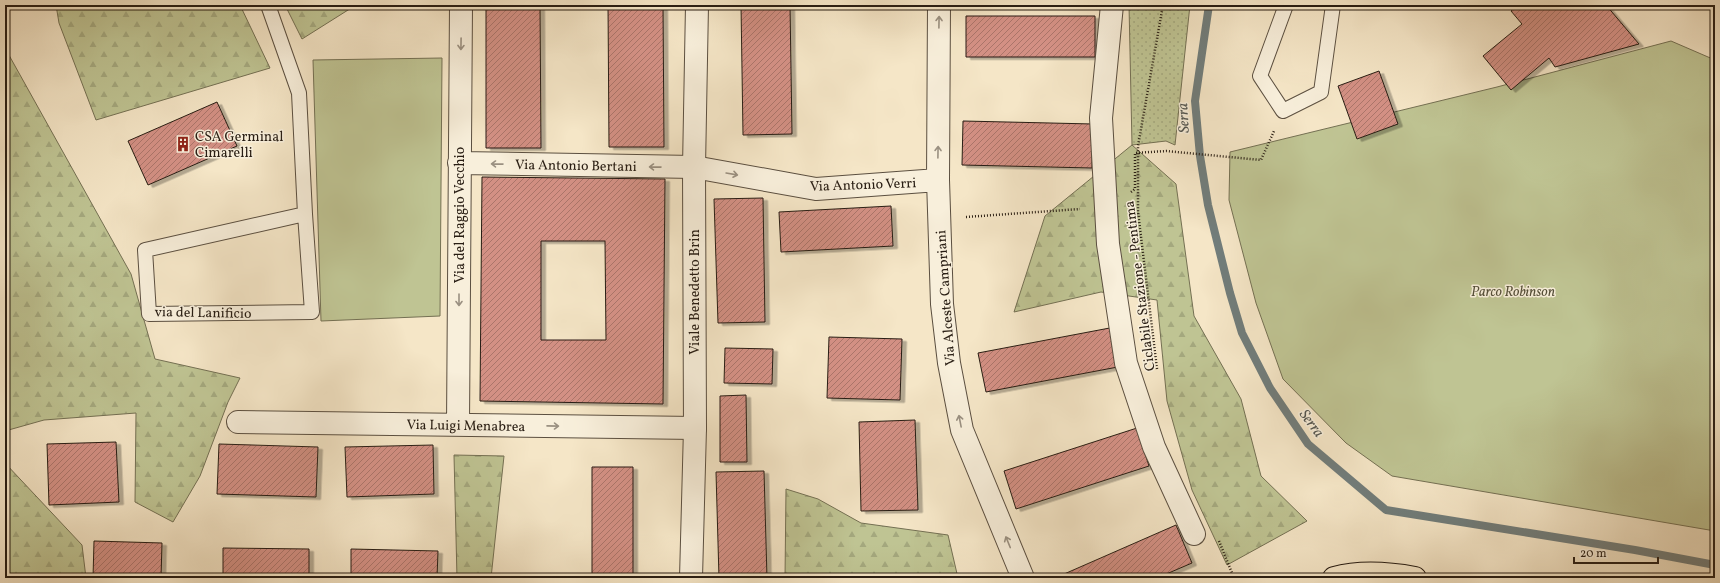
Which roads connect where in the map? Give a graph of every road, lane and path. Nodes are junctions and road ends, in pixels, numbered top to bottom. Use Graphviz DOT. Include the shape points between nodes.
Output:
graph roads {
  1 [pos="268,5"];
  2 [pos="461,5"];
  3 [pos="697,5"];
  4 [pos="939,5"];
  5 [pos="1112,5"];
  6 [pos="1164,5"];
  7 [pos="1286,5"];
  8 [pos="1333,5"];
  9 [pos="1282,111"];
  10 [pos="1138,153"];
  11 [pos="459,163"];
  12 [pos="694,167"];
  13 [pos="938,180"];
  14 [pos="1106,207"];
  15 [pos="305,214"];
  16 [pos="939,219"];
  17 [pos="1159,376"];
  18 [pos="238,422"];
  19 [pos="458,425"];
  20 [pos="695,428"];
  21 [pos="1194,534"];
  22 [pos="1217,537"];
  23 [pos="691,578"];
  24 [pos="1023,578"];
  25 [pos="1234,578"];
  26 [pos="1334,578"];
  27 [pos="1415,578"];
  1 -- 15 [label="lane, via del Lanificio" via="299,93"];
  2 -- 11 [label="street, Via del Raggio Vecchio, one-way"];
  3 -- 12 [label="street, Viale Benedetto Brin"];
  13 -- 4 [label="street, Via Alceste Campriani, one-way"];
  5 -- 14 [label="street" via="1101,118"];
  6 -- 10 [label="path, Ciclabile Stazione - Pentima"];
  7 -- 9 [label="lane" via="1260,76"];
  8 -- 9 [label="lane" via="1321,92"];
  9 -- 10 [label="path" via="1260,160 1166,151"];
  10 -- 14 [label="path" via="1135,153 1135,189"];
  10 -- 17 [label="path, Ciclabile Stazione - Pentima" via="1138,212"];
  12 -- 11 [label="street, Via Antonio Bertani, one-way"];
  11 -- 19 [label="street, Via del Raggio Vecchio, one-way"];
  12 -- 13 [label="street, Via Antonio Verri, one-way" via="816,188"];
  12 -- 20 [label="street, Viale Benedetto Brin"];
  13 -- 16 [label="street, Via Alceste Campriani"];
  14 -- 16 [label="path"];
  14 -- 21 [label="street" via="1108,244 1126,363 1154,447"];
  15 -- 15 [label="lane, via del Lanificio" via="145,250 149,314 312,312"];
  24 -- 16 [label="street, Via Alceste Campriani, one-way" via="962,430 946,341"];
  18 -- 19 [label="street, Via Luigi Menabrea"];
  19 -- 20 [label="street, Via Luigi Menabrea, one-way"];
  20 -- 23 [label="street, Viale Benedetto Brin"];
  22 -- 25 [label="path"];
  26 -- 27 [label="main road" via="1387,573"];
}
